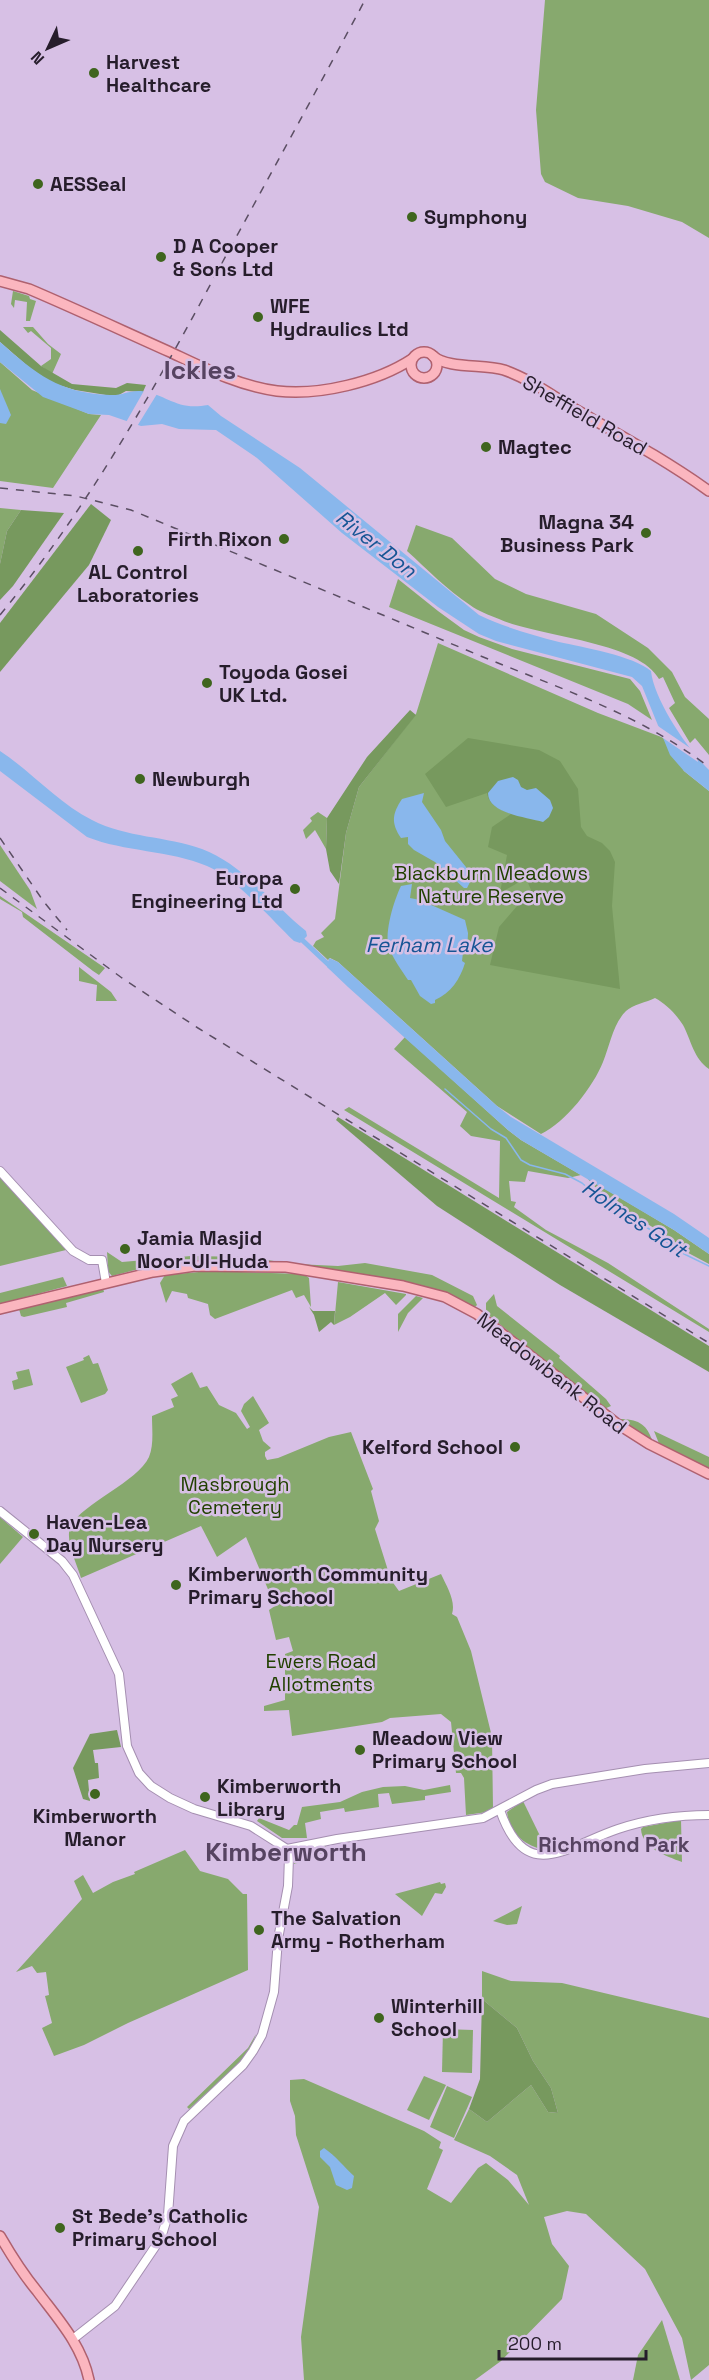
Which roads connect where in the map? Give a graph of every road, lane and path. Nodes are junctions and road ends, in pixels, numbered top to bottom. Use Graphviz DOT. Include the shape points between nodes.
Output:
graph roads {
  1 [pos="0,281"];
  2 [pos="433,356"];
  3 [pos="412,359"];
  4 [pos="451,364"];
  5 [pos="393,371"];
  6 [pos="415,374"];
  7 [pos="433,374"];
  8 [pos="709,491"];
  9 [pos="0,1171"];
  10 [pos="106,1283"];
  11 [pos="0,1309"];
  12 [pos="709,1474"];
  13 [pos="0,1511"];
  14 [pos="709,1763"];
  15 [pos="500,1810"];
  16 [pos="709,1815"];
  17 [pos="287,1849"];
  18 [pos="0,2236"];
  19 [pos="73,2339"];
  20 [pos="89,2380"];
  1 -- 5 [label="main road" via="29,289 194,363 261,388 310,392"];
  2 -- 3 [label="main road" via="421,352"];
  2 -- 4 [label="main road, Sheffield Road"];
  2 -- 7 [label="main road" via="437,363"];
  3 -- 5 [label="main road"];
  3 -- 6 [label="main road"];
  4 -- 7 [label="main road"];
  4 -- 8 [label="main road, Sheffield Road" via="489,367 522,377"];
  5 -- 6 [label="main road"];
  6 -- 7 [label="main road" via="424,378"];
  9 -- 10 [label="street" via="73,1251 89,1260 102,1260"];
  10 -- 11 [label="main road, Meadowbank Road"];
  10 -- 12 [label="main road, Meadowbank Road" via="195,1266 286,1267 403,1286 445,1297 495,1326 634,1435"];
  13 -- 17 [label="street" via="56,1556 73,1575 119,1674 124,1731 134,1764 151,1786 194,1809 250,1826"];
  14 -- 15 [label="street" via="552,1784"];
  15 -- 16 [label="street" via="518,1844 544,1855 560,1853 634,1824 667,1817"];
  15 -- 17 [label="street" via="475,1820"];
  17 -- 19 [label="street" via="288,1886 274,1992 262,2035 243,2065 184,2121 176,2136 168,2215 161,2238 115,2306"];
  18 -- 19 [label="main road"];
  19 -- 20 [label="main road"];
}
